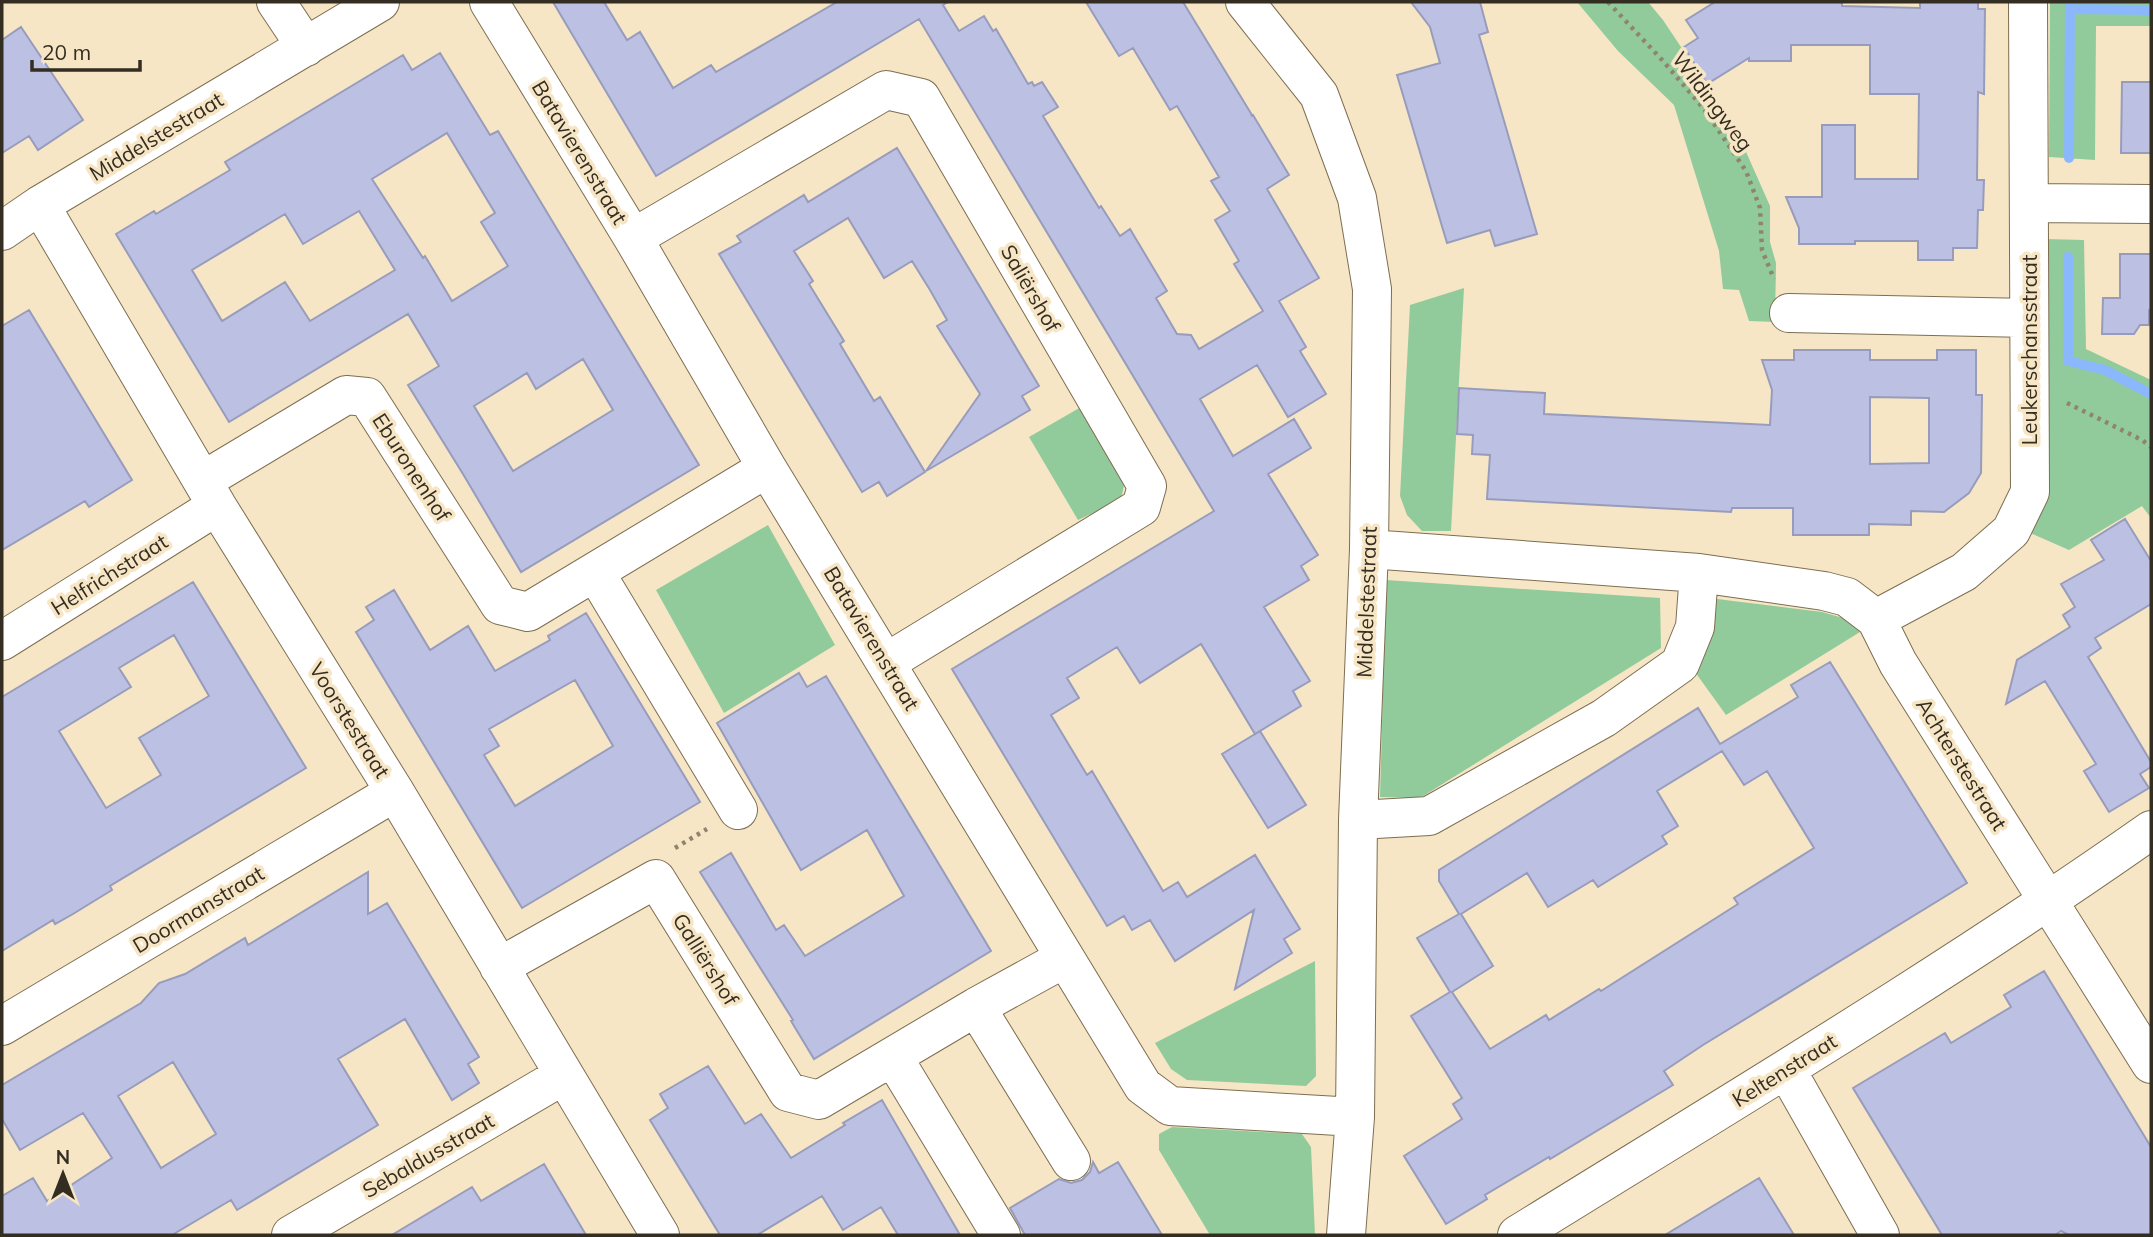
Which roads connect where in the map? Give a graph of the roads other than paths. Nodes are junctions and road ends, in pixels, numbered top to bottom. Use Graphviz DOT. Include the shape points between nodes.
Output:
graph roads {
  1 [pos="276,2"];
  2 [pos="380,2"];
  3 [pos="489,2"];
  4 [pos="1245,2"];
  5 [pos="2028,2"];
  6 [pos="306,47"];
  7 [pos="2029,203"];
  8 [pos="2151,204"];
  9 [pos="40,205"];
  10 [pos="2,231"];
  11 [pos="633,238"];
  12 [pos="1789,313"];
  13 [pos="2029,318"];
  14 [pos="768,468"];
  15 [pos="210,493"];
  16 [pos="1369,549"];
  17 [pos="595,572"];
  18 [pos="1699,573"];
  19 [pos="1876,620"];
  20 [pos="2,641"];
  21 [pos="887,662"];
  22 [pos="395,792"];
  23 [pos="738,810"];
  24 [pos="1358,820"];
  25 [pos="2151,830"];
  26 [pos="2049,901"];
  27 [pos="1065,958"];
  28 [pos="499,967"];
  29 [pos="976,1007"];
  30 [pos="2,1026"];
  31 [pos="893,1057"];
  32 [pos="2151,1064"];
  33 [pos="1786,1069"];
  34 [pos="564,1075"];
  35 [pos="1355,1117"];
  36 [pos="1072,1161"];
  37 [pos="291,1235"];
  38 [pos="660,1235"];
  39 [pos="1001,1235"];
  40 [pos="1346,1235"];
  41 [pos="1517,1235"];
  42 [pos="1880,1235"];
  1 -- 6 [label="street"];
  2 -- 6 [label="street, Middelstestraat"];
  3 -- 11 [label="street, Batavierenstraat"];
  4 -- 16 [label="street, Middelstestraat" via="1319,95 1357,198 1372,289"];
  5 -- 7 [label="street, Leukerschansstraat"];
  6 -- 9 [label="street, Middelstestraat"];
  7 -- 8 [label="street"];
  7 -- 13 [label="street, Leukerschansstraat"];
  9 -- 10 [label="street, Middelstestraat"];
  9 -- 15 [label="street, Voorstestraat"];
  11 -- 14 [label="street, Batavierenstraat"];
  11 -- 21 [label="street, Saliërshof" via="886,90 921,98 1147,486 1140,507"];
  12 -- 13 [label="street"];
  13 -- 19 [label="street, Leukerschansstraat" via="2030,492 2011,531 1964,572"];
  14 -- 17 [label="street, Eburonenhof"];
  14 -- 21 [label="street, Batavierenstraat"];
  15 -- 17 [label="street, Eburonenhof" via="346,395 367,397 500,605 528,612"];
  15 -- 20 [label="street, Helfrichstraat"];
  15 -- 22 [label="street, Voorstestraat"];
  16 -- 18 [label="street, Achterstestraat"];
  16 -- 24 [label="street, Middelstestraat"];
  17 -- 23 [label="street"];
  18 -- 19 [label="street, Achterstestraat" via="1847,597"];
  18 -- 24 [label="street" via="1695,627 1680,664 1604,718 1429,816"];
  19 -- 26 [label="street, Achterstestraat" via="1898,663"];
  21 -- 27 [label="street, Batavierenstraat"];
  22 -- 28 [label="street, Voorstestraat"];
  22 -- 30 [label="street, Doormanstraat"];
  24 -- 35 [label="street, Middelstestraat"];
  25 -- 26 [label="street, Keltenstraat"];
  26 -- 32 [label="street, Achterstestraat"];
  26 -- 33 [label="street, Keltenstraat"];
  27 -- 29 [label="street, Galliërshof"];
  27 -- 35 [label="street, Batavierenstraat" via="1143,1086 1171,1106"];
  28 -- 31 [label="street, Galliërshof" via="656,879 788,1092 820,1100"];
  28 -- 34 [label="street, Voorstestraat"];
  29 -- 31 [label="street, Galliërshof"];
  29 -- 36 [label="street"];
  31 -- 39 [label="street"];
  33 -- 41 [label="street, Keltenstraat"];
  33 -- 42 [label="street"];
  34 -- 37 [label="street, Sebaldusstraat"];
  34 -- 38 [label="street, Voorstestraat"];
  35 -- 40 [label="street, Middelstestraat"];
}
